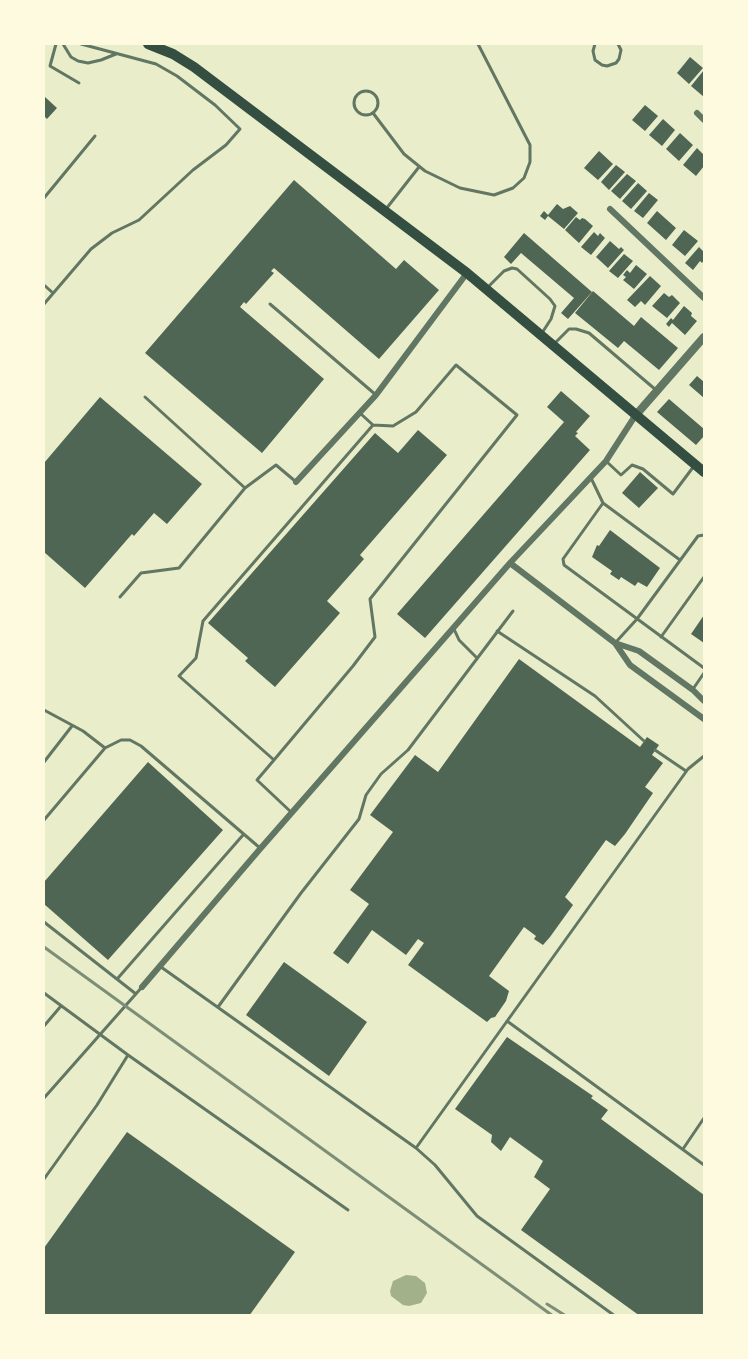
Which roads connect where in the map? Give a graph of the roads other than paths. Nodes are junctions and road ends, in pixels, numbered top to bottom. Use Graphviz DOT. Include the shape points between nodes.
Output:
graph roads {
  1 [pos="56,44"];
  2 [pos="63,44"];
  3 [pos="81,44"];
  4 [pos="148,44"];
  5 [pos="478,44"];
  6 [pos="596,44"];
  7 [pos="618,44"];
  8 [pos="117,53"];
  9 [pos="79,83"];
  10 [pos="697,113"];
  11 [pos="373,114"];
  12 [pos="705,120"];
  13 [pos="95,136"];
  14 [pos="419,166"];
  15 [pos="44,198"];
  16 [pos="610,208"];
  17 [pos="385,210"];
  18 [pos="467,273"];
  19 [pos="44,285"];
  20 [pos="486,290"];
  21 [pos="53,293"];
  22 [pos="705,298"];
  23 [pos="44,304"];
  24 [pos="270,304"];
  25 [pos="541,335"];
  26 [pos="705,337"];
  27 [pos="553,344"];
  28 [pos="658,391"];
  29 [pos="376,395"];
  30 [pos="145,397"];
  31 [pos="359,413"];
  32 [pos="635,416"];
  33 [pos="373,425"];
  34 [pos="606,460"];
  35 [pos="695,464"];
  36 [pos="705,472"];
  37 [pos="590,477"];
  38 [pos="296,482"];
  39 [pos="245,488"];
  40 [pos="603,503"];
  41 [pos="705,535"];
  42 [pos="680,560"];
  43 [pos="510,563"];
  44 [pos="705,577"];
  45 [pos="120,597"];
  46 [pos="513,611"];
  47 [pos="637,619"];
  48 [pos="454,628"];
  49 [pos="497,631"];
  50 [pos="661,637"];
  51 [pos="615,643"];
  52 [pos="477,658"];
  53 [pos="705,668"];
  54 [pos="705,673"];
  55 [pos="693,690"];
  56 [pos="705,701"];
  57 [pos="44,710"];
  58 [pos="705,719"];
  59 [pos="72,726"];
  60 [pos="644,741"];
  61 [pos="105,748"];
  62 [pos="656,750"];
  63 [pos="705,756"];
  64 [pos="274,760"];
  65 [pos="44,762"];
  66 [pos="686,771"];
  67 [pos="292,813"];
  68 [pos="44,820"];
  69 [pos="243,835"];
  70 [pos="260,849"];
  71 [pos="44,922"];
  72 [pos="160,966"];
  73 [pos="118,978"];
  74 [pos="142,987"];
  75 [pos="44,993"];
  76 [pos="136,994"];
  77 [pos="61,1006"];
  78 [pos="218,1007"];
  79 [pos="507,1021"];
  80 [pos="44,1026"];
  81 [pos="99,1035"];
  82 [pos="128,1055"];
  83 [pos="44,1098"];
  84 [pos="705,1118"];
  85 [pos="416,1148"];
  86 [pos="683,1149"];
  87 [pos="705,1165"];
  88 [pos="44,1179"];
  89 [pos="348,1210"];
  90 [pos="615,1316"];
  1 -- 9 [label="lane" via="50,66"];
  2 -- 8 [label="lane" via="71,57 88,63"];
  3 -- 8 [label="lane"];
  4 -- 17 [label="main road" via="194,67"];
  5 -- 14 [label="lane" via="530,145 531,162 524,177 513,188 494,195 460,188"];
  6 -- 7 [label="lane" via="592,51 602,66 619,59"];
  8 -- 21 [label="lane" via="156,64 177,76 240,129 226,146 193,170 139,220 91,249"];
  10 -- 12 [label="street"];
  11 -- 11 [label="lane" via="357,112 354,100 358,94 366,91 376,96 378,104"];
  11 -- 14 [label="lane" via="404,154"];
  13 -- 15 [label="lane"];
  14 -- 17 [label="lane"];
  16 -- 22 [label="street"];
  17 -- 18 [label="main road"];
  18 -- 20 [label="main road"];
  18 -- 29 [label="street"];
  19 -- 21 [label="lane"];
  20 -- 25 [label="main road"];
  20 -- 25 [label="lane" via="504,271 517,269 555,306"];
  21 -- 23 [label="lane"];
  24 -- 29 [label="lane"];
  25 -- 27 [label="main road"];
  26 -- 28 [label="street"];
  27 -- 28 [label="lane" via="569,329 589,333"];
  27 -- 32 [label="main road"];
  28 -- 32 [label="street"];
  29 -- 31 [label="street"];
  30 -- 39 [label="lane"];
  31 -- 33 [label="lane"];
  31 -- 38 [label="street"];
  32 -- 34 [label="street"];
  32 -- 35 [label="main road"];
  33 -- 64 [label="lane" via="203,621 196,658 179,676"];
  33 -- 64 [label="lane" via="393,426 416,412 456,365 517,415 370,598 375,637"];
  34 -- 35 [label="lane" via="621,475 632,465 643,469 674,494"];
  34 -- 37 [label="street"];
  35 -- 36 [label="main road"];
  37 -- 40 [label="lane"];
  37 -- 43 [label="street"];
  38 -- 39 [label="lane" via="276,465"];
  39 -- 45 [label="lane" via="179,568 141,573"];
  40 -- 42 [label="lane"];
  40 -- 47 [label="lane" via="563,558 564,565"];
  41 -- 42 [label="lane" via="698,536"];
  42 -- 47 [label="lane"];
  43 -- 48 [label="street"];
  43 -- 51 [label="street"];
  44 -- 50 [label="lane"];
  46 -- 49 [label="lane"];
  47 -- 50 [label="lane"];
  47 -- 51 [label="lane"];
  48 -- 52 [label="lane"];
  48 -- 67 [label="street"];
  49 -- 52 [label="lane"];
  49 -- 60 [label="lane" via="595,696"];
  50 -- 53 [label="lane"];
  51 -- 55 [label="street" via="639,651"];
  51 -- 58 [label="street" via="630,665"];
  52 -- 78 [label="lane" via="408,750 376,781 366,795 358,819"];
  54 -- 55 [label="lane"];
  55 -- 56 [label="street"];
  57 -- 59 [label="lane"];
  59 -- 61 [label="lane"];
  59 -- 65 [label="lane"];
  61 -- 68 [label="lane"];
  61 -- 69 [label="lane" via="121,740 141,746"];
  62 -- 66 [label="lane"];
  63 -- 66 [label="lane"];
  64 -- 67 [label="lane" via="257,780"];
  66 -- 79 [label="lane"];
  67 -- 70 [label="street"];
  69 -- 70 [label="lane"];
  69 -- 73 [label="lane"];
  70 -- 72 [label="street"];
  71 -- 73 [label="lane"];
  72 -- 74 [label="street"];
  72 -- 78 [label="lane"];
  73 -- 76 [label="lane"];
  74 -- 76 [label="lane"];
  75 -- 77 [label="lane"];
  76 -- 81 [label="lane"];
  77 -- 80 [label="lane"];
  77 -- 81 [label="lane"];
  78 -- 85 [label="lane"];
  79 -- 85 [label="lane"];
  79 -- 86 [label="lane"];
  81 -- 82 [label="lane"];
  81 -- 83 [label="lane"];
  82 -- 88 [label="lane"];
  82 -- 89 [label="lane"];
  84 -- 86 [label="lane"];
  85 -- 90 [label="lane" via="477,1216"];
  86 -- 87 [label="lane"];
}
